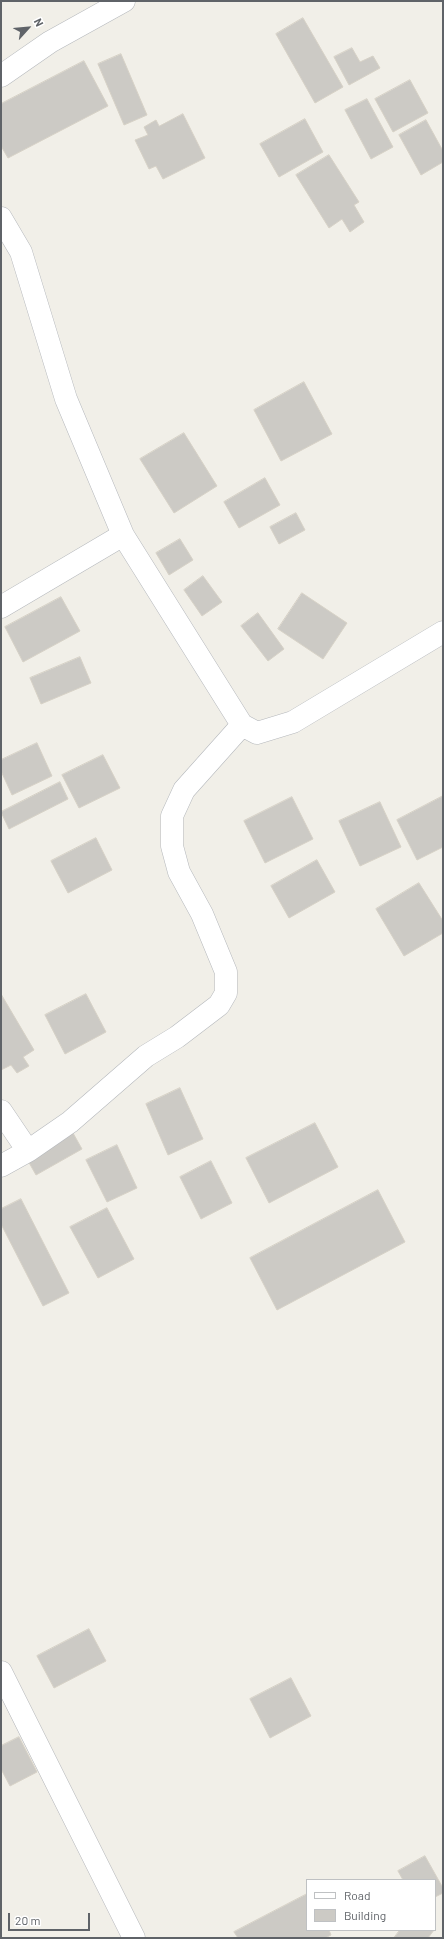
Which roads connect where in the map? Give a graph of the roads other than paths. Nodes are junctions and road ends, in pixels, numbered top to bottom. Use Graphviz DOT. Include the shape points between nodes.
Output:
graph roads {
  1 [pos="124,1"];
  2 [pos="1,76"];
  3 [pos="1,218"];
  4 [pos="123,535"];
  5 [pos="1,607"];
  6 [pos="443,632"];
  7 [pos="242,724"];
  8 [pos="1,1111"];
  9 [pos="28,1151"];
  10 [pos="1,1166"];
  11 [pos="1,1672"];
  12 [pos="134,1938"];
  1 -- 2 [label="street" via="50,42"];
  3 -- 4 [label="street" via="21,252 66,399"];
  4 -- 5 [label="street"];
  4 -- 7 [label="street"];
  6 -- 7 [label="street" via="293,722 257,733"];
  7 -- 9 [label="street" via="184,790 172,816 172,846 179,872 202,914 226,972 226,993 219,1005 177,1037 146,1056 70,1122"];
  8 -- 9 [label="street"];
  9 -- 10 [label="street"];
  11 -- 12 [label="street"];
}
